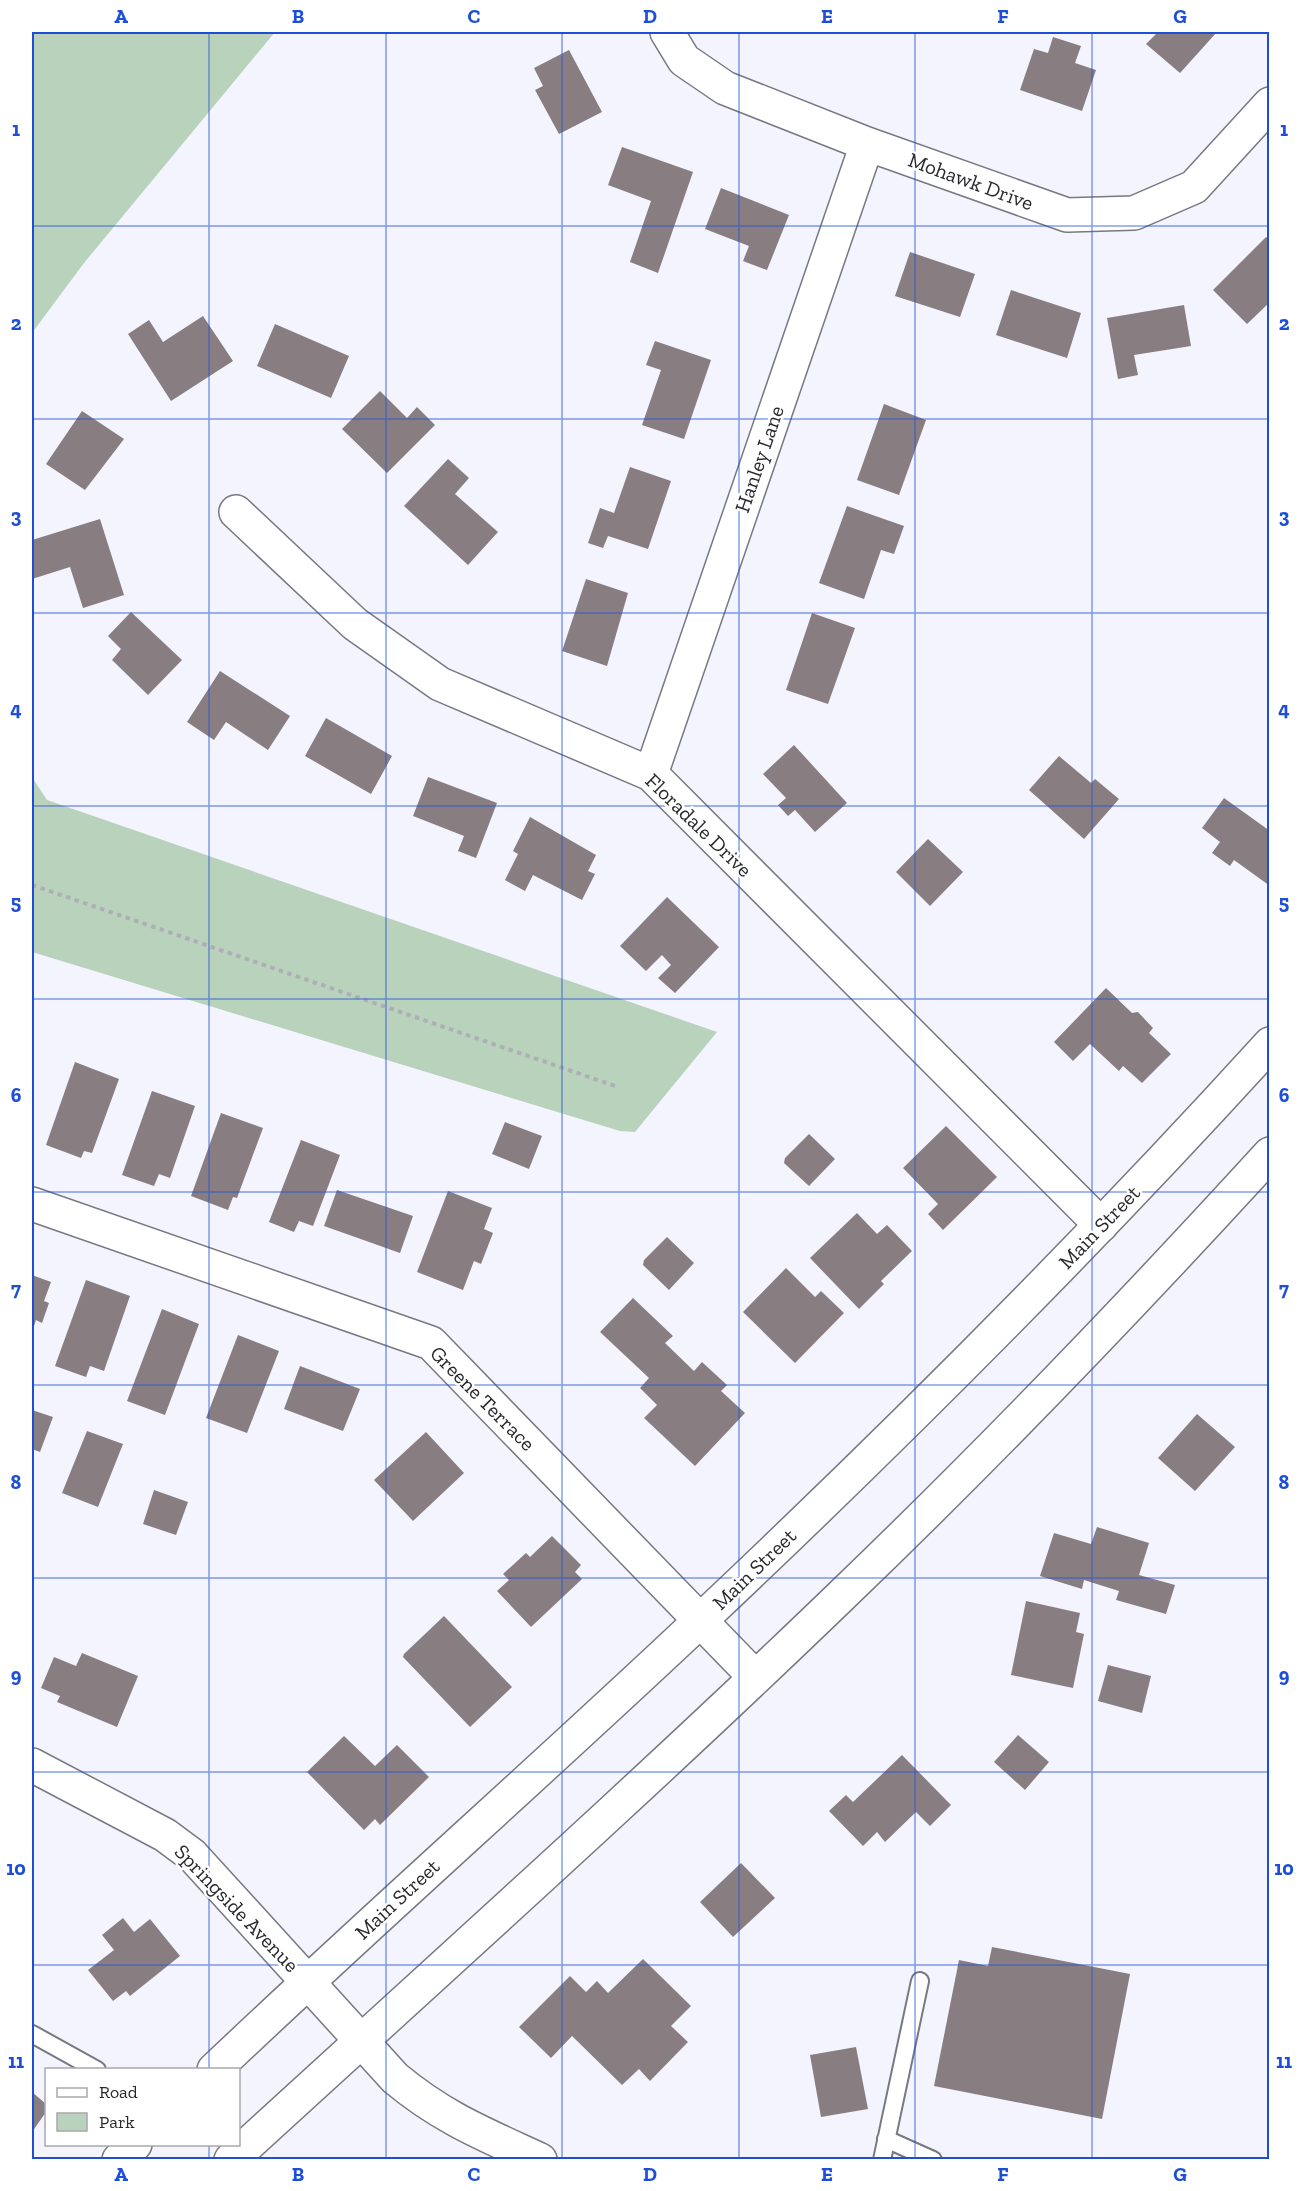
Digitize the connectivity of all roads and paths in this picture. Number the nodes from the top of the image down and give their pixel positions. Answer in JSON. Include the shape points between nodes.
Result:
{"nodes":[{"id":1,"x":667,"y":32,"type":"edge"},
{"id":2,"x":1269,"y":104,"type":"edge"},
{"id":3,"x":867,"y":144,"type":"junction"},
{"id":4,"x":236,"y":512,"type":"dead end"},
{"id":5,"x":651,"y":774,"type":"junction"},
{"id":6,"x":32,"y":885,"type":"edge"},
{"id":7,"x":1269,"y":1044,"type":"edge"},
{"id":8,"x":618,"y":1087,"type":"dead end"},
{"id":9,"x":1269,"y":1154,"type":"edge"},
{"id":10,"x":32,"y":1204,"type":"edge"},
{"id":11,"x":1101,"y":1225,"type":"junction"},
{"id":12,"x":700,"y":1620,"type":"junction"},
{"id":13,"x":755,"y":1677,"type":"junction"},
{"id":14,"x":32,"y":1765,"type":"edge"},
{"id":15,"x":920,"y":1981,"type":"dead end"},
{"id":16,"x":308,"y":1982,"type":"junction"},
{"id":17,"x":32,"y":2034,"type":"edge"},
{"id":18,"x":362,"y":2040,"type":"junction"},
{"id":19,"x":93,"y":2068,"type":"edge"},
{"id":20,"x":216,"y":2068,"type":"edge"},
{"id":21,"x":886,"y":2139,"type":"junction"},
{"id":22,"x":134,"y":2146,"type":"edge"},
{"id":23,"x":119,"y":2160,"type":"edge"},
{"id":24,"x":231,"y":2160,"type":"edge"},
{"id":25,"x":540,"y":2160,"type":"edge"},
{"id":26,"x":882,"y":2160,"type":"edge"},
{"id":27,"x":933,"y":2160,"type":"edge"}],
"edges":[{"from":1,"to":3,"type":"main road","name":"Mohawk Drive","via":[[684,60],[725,88]]},
{"from":2,"to":3,"type":"main road","name":"Mohawk Drive","via":[[1194,187],[1134,213],[1067,215]]},
{"from":3,"to":5,"type":"main road","name":"Hanley Lane"},
{"from":4,"to":5,"type":"main road","name":"Floradale Drive","via":[[355,624],[440,684]]},
{"from":5,"to":11,"type":"main road","name":"Floradale Drive"},
{"from":6,"to":8,"type":"path"},
{"from":7,"to":11,"type":"main road","name":"Main Street"},
{"from":9,"to":13,"type":"main road","via":[[1015,1422]]},
{"from":10,"to":12,"type":"main road","name":"Greene Terrace","via":[[430,1343]]},
{"from":11,"to":12,"type":"main road","name":"Main Street","via":[[902,1426]]},
{"from":12,"to":13,"type":"main road","name":"Greene Terrace"},
{"from":12,"to":16,"type":"main road","name":"Main Street"},
{"from":13,"to":18,"type":"main road"},
{"from":14,"to":16,"type":"main road","name":"Springside Avenue","via":[[165,1835],[192,1855]]},
{"from":15,"to":21,"type":"lane"},
{"from":16,"to":18,"type":"main road","name":"Springside Avenue"},
{"from":16,"to":20,"type":"main road","name":"Main Street"},
{"from":17,"to":19,"type":"lane"},
{"from":18,"to":24,"type":"main road"},
{"from":18,"to":25,"type":"main road","name":"Springside Avenue","via":[[395,2078],[426,2103]]},
{"from":21,"to":26,"type":"lane"},
{"from":21,"to":27,"type":"lane"},
{"from":22,"to":23,"type":"main road"}]}
